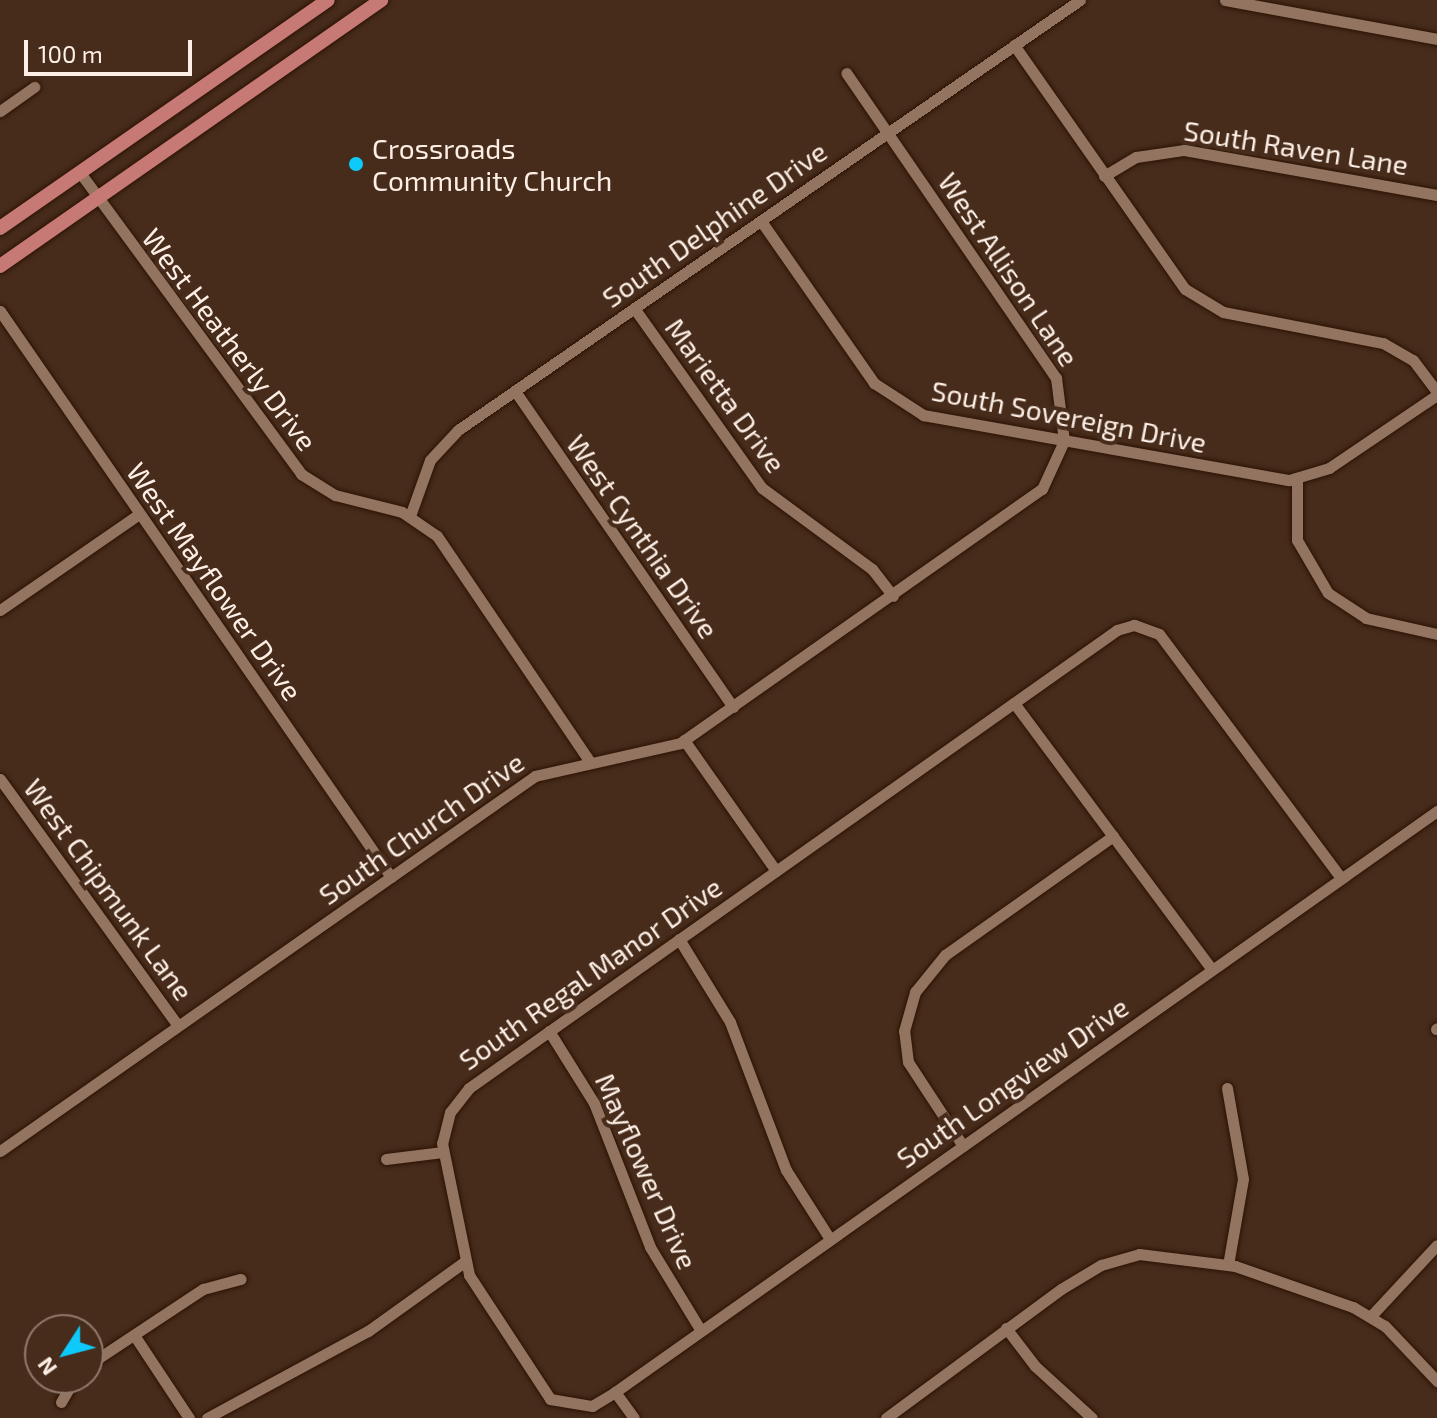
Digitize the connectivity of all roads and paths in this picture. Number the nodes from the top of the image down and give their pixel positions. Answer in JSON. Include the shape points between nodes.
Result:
{"nodes":[{"id":1,"x":328,"y":0,"type":"edge"},
{"id":2,"x":381,"y":0,"type":"edge"},
{"id":3,"x":1080,"y":0,"type":"edge"},
{"id":4,"x":1225,"y":0,"type":"edge"},
{"id":5,"x":1437,"y":39,"type":"edge"},
{"id":6,"x":1014,"y":45,"type":"junction"},
{"id":7,"x":846,"y":73,"type":"dead end"},
{"id":8,"x":34,"y":87,"type":"dead end"},
{"id":9,"x":0,"y":111,"type":"edge"},
{"id":10,"x":887,"y":133,"type":"junction"},
{"id":11,"x":81,"y":174,"type":"junction"},
{"id":12,"x":1104,"y":176,"type":"junction"},
{"id":13,"x":1437,"y":195,"type":"edge"},
{"id":14,"x":98,"y":199,"type":"junction"},
{"id":15,"x":761,"y":221,"type":"junction"},
{"id":16,"x":0,"y":228,"type":"edge"},
{"id":17,"x":0,"y":266,"type":"edge"},
{"id":18,"x":634,"y":308,"type":"junction"},
{"id":19,"x":0,"y":311,"type":"edge"},
{"id":20,"x":515,"y":391,"type":"junction"},
{"id":21,"x":1437,"y":394,"type":"edge"},
{"id":22,"x":1064,"y":441,"type":"junction"},
{"id":23,"x":1297,"y":478,"type":"junction"},
{"id":24,"x":139,"y":514,"type":"junction"},
{"id":25,"x":410,"y":516,"type":"junction"},
{"id":26,"x":893,"y":596,"type":"junction"},
{"id":27,"x":0,"y":610,"type":"edge"},
{"id":28,"x":1437,"y":634,"type":"edge"},
{"id":29,"x":1014,"y":703,"type":"junction"},
{"id":30,"x":733,"y":707,"type":"junction"},
{"id":31,"x":684,"y":740,"type":"junction"},
{"id":32,"x":590,"y":762,"type":"junction"},
{"id":33,"x":0,"y":779,"type":"edge"},
{"id":34,"x":1437,"y":811,"type":"edge"},
{"id":35,"x":1113,"y":836,"type":"junction"},
{"id":36,"x":776,"y":871,"type":"junction"},
{"id":37,"x":391,"y":877,"type":"junction"},
{"id":38,"x":1341,"y":878,"type":"junction"},
{"id":39,"x":679,"y":939,"type":"junction"},
{"id":40,"x":1212,"y":970,"type":"junction"},
{"id":41,"x":178,"y":1026,"type":"junction"},
{"id":42,"x":549,"y":1031,"type":"junction"},
{"id":43,"x":1227,"y":1088,"type":"dead end"},
{"id":44,"x":963,"y":1146,"type":"junction"},
{"id":45,"x":0,"y":1151,"type":"edge"},
{"id":46,"x":443,"y":1152,"type":"junction"},
{"id":47,"x":386,"y":1159,"type":"dead end"},
{"id":48,"x":830,"y":1239,"type":"junction"},
{"id":49,"x":1437,"y":1245,"type":"edge"},
{"id":50,"x":464,"y":1262,"type":"junction"},
{"id":51,"x":1228,"y":1265,"type":"junction"},
{"id":52,"x":241,"y":1279,"type":"dead end"},
{"id":53,"x":1370,"y":1317,"type":"junction"},
{"id":54,"x":1006,"y":1328,"type":"junction"},
{"id":55,"x":701,"y":1331,"type":"junction"},
{"id":56,"x":134,"y":1335,"type":"junction"},
{"id":57,"x":104,"y":1355,"type":"edge"},
{"id":58,"x":1437,"y":1381,"type":"edge"},
{"id":59,"x":615,"y":1392,"type":"junction"},
{"id":60,"x":66,"y":1394,"type":"edge"},
{"id":61,"x":61,"y":1402,"type":"dead end"},
{"id":62,"x":189,"y":1418,"type":"edge"},
{"id":63,"x":207,"y":1418,"type":"edge"},
{"id":64,"x":634,"y":1418,"type":"edge"},
{"id":65,"x":886,"y":1418,"type":"edge"},
{"id":66,"x":1092,"y":1418,"type":"edge"}],
"edges":[{"from":1,"to":11,"type":"main road"},
{"from":2,"to":14,"type":"main road"},
{"from":3,"to":6,"type":"street","name":"South Delphine Drive"},
{"from":4,"to":5,"type":"street"},
{"from":6,"to":10,"type":"street","name":"South Delphine Drive"},
{"from":6,"to":12,"type":"street"},
{"from":7,"to":10,"type":"street","name":"West Allison Lane"},
{"from":8,"to":9,"type":"street"},
{"from":10,"to":15,"type":"street","name":"South Delphine Drive"},
{"from":10,"to":22,"type":"street","name":"West Allison Lane","via":[[1056,378]]},
{"from":11,"to":14,"type":"street","name":"West Heatherly Drive"},
{"from":11,"to":16,"type":"main road"},
{"from":12,"to":13,"type":"street","name":"South Raven Lane","via":[[1150,152],[1184,150]]},
{"from":12,"to":21,"type":"street","via":[[1174,276],[1201,301],[1383,343],[1413,360]]},
{"from":14,"to":17,"type":"main road"},
{"from":14,"to":25,"type":"street","name":"West Heatherly Drive","via":[[301,474],[335,495]]},
{"from":15,"to":18,"type":"street","name":"South Delphine Drive"},
{"from":15,"to":22,"type":"street","name":"South Sovereign Drive","via":[[874,383],[900,405]]},
{"from":18,"to":20,"type":"street","name":"South Delphine Drive"},
{"from":18,"to":26,"type":"street","name":"Marietta Drive","via":[[762,488],[872,569]]},
{"from":19,"to":24,"type":"street","name":"West Mayflower Drive"},
{"from":20,"to":25,"type":"street","name":"South Delphine Drive","via":[[443,444]]},
{"from":20,"to":30,"type":"street","name":"West Cynthia Drive"},
{"from":21,"to":23,"type":"street","name":"South Sovereign Drive","via":[[1337,463]]},
{"from":22,"to":23,"type":"street","name":"South Sovereign Drive"},
{"from":22,"to":26,"type":"street","name":"South Church Drive","via":[[1052,475],[1030,501]]},
{"from":23,"to":28,"type":"street","via":[[1297,540],[1328,593],[1366,618]]},
{"from":24,"to":27,"type":"street"},
{"from":24,"to":37,"type":"street","name":"West Mayflower Drive"},
{"from":25,"to":32,"type":"street","name":"West Heatherly Drive","via":[[447,547]]},
{"from":26,"to":30,"type":"street","name":"South Church Drive"},
{"from":29,"to":35,"type":"street"},
{"from":29,"to":36,"type":"street","name":"South Regal Manor Drive"},
{"from":29,"to":38,"type":"street","name":"South Regal Manor Drive","via":[[1117,630],[1140,626],[1167,643]]},
{"from":30,"to":31,"type":"street","name":"South Church Drive"},
{"from":31,"to":32,"type":"street","name":"South Church Drive","via":[[635,758]]},
{"from":31,"to":36,"type":"street"},
{"from":32,"to":37,"type":"street","name":"South Church Drive","via":[[535,776]]},
{"from":33,"to":41,"type":"street","name":"West Chipmunk Lane"},
{"from":34,"to":38,"type":"street","name":"South Longview Drive"},
{"from":35,"to":40,"type":"street"},
{"from":35,"to":44,"type":"street","via":[[945,955],[915,992],[904,1031],[908,1062]]},
{"from":36,"to":39,"type":"street","name":"South Regal Manor Drive"},
{"from":37,"to":41,"type":"street","name":"South Church Drive"},
{"from":38,"to":40,"type":"street","name":"South Longview Drive"},
{"from":39,"to":42,"type":"street","name":"South Regal Manor Drive"},
{"from":39,"to":48,"type":"street","via":[[730,1022],[786,1170]]},
{"from":40,"to":44,"type":"street","name":"South Longview Drive"},
{"from":41,"to":45,"type":"street","name":"South Church Drive"},
{"from":42,"to":46,"type":"street","name":"South Regal Manor Drive","via":[[457,1100]]},
{"from":42,"to":55,"type":"street","name":"Mayflower Drive","via":[[594,1103],[650,1247]]},
{"from":43,"to":51,"type":"street","via":[[1243,1179]]},
{"from":44,"to":48,"type":"street","name":"South Longview Drive"},
{"from":46,"to":47,"type":"street"},
{"from":46,"to":50,"type":"street","name":"South Regal Manor Drive"},
{"from":48,"to":55,"type":"street","name":"South Longview Drive"},
{"from":49,"to":53,"type":"street"},
{"from":50,"to":59,"type":"street","name":"South Regal Manor Drive","via":[[498,1328],[550,1399],[579,1408]]},
{"from":50,"to":63,"type":"street","via":[[368,1331]]},
{"from":51,"to":53,"type":"street"},
{"from":51,"to":54,"type":"street","via":[[1182,1254],[1114,1261]]},
{"from":52,"to":56,"type":"street","via":[[203,1289]]},
{"from":53,"to":58,"type":"street"},
{"from":54,"to":65,"type":"street"},
{"from":54,"to":66,"type":"street"},
{"from":55,"to":59,"type":"street","name":"South Longview Drive"},
{"from":56,"to":57,"type":"street"},
{"from":56,"to":62,"type":"street"},
{"from":59,"to":64,"type":"street"},
{"from":60,"to":61,"type":"street"}]}
